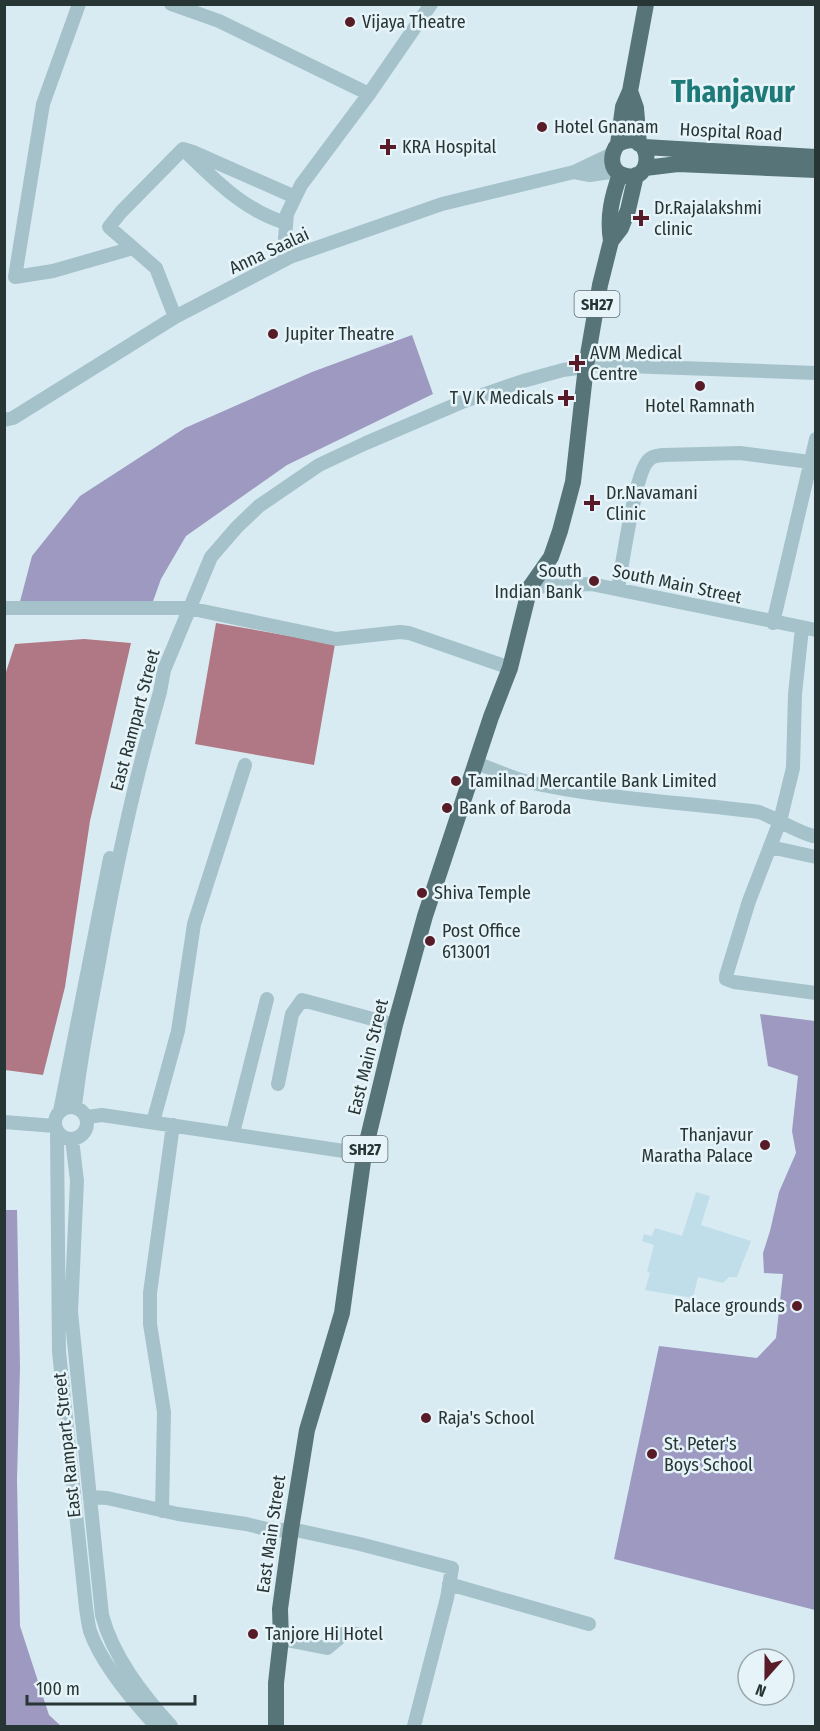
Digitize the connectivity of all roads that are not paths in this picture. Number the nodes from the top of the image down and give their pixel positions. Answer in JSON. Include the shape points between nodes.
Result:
{"nodes":[{"id":1,"x":79,"y":4,"type":"edge"},
{"id":2,"x":171,"y":4,"type":"edge"},
{"id":3,"x":431,"y":4,"type":"edge"},
{"id":4,"x":646,"y":4,"type":"edge"},
{"id":5,"x":630,"y":91,"type":"junction"},
{"id":6,"x":369,"y":94,"type":"junction"},
{"id":7,"x":641,"y":146,"type":"junction"},
{"id":8,"x":183,"y":149,"type":"junction"},
{"id":9,"x":615,"y":149,"type":"junction"},
{"id":10,"x":816,"y":157,"type":"edge"},
{"id":11,"x":816,"y":170,"type":"edge"},
{"id":12,"x":574,"y":172,"type":"junction"},
{"id":13,"x":629,"y":172,"type":"junction"},
{"id":14,"x":295,"y":197,"type":"junction"},
{"id":15,"x":286,"y":222,"type":"junction"},
{"id":16,"x":133,"y":248,"type":"junction"},
{"id":17,"x":290,"y":257,"type":"junction"},
{"id":18,"x":175,"y":316,"type":"junction"},
{"id":19,"x":586,"y":366,"type":"junction"},
{"id":20,"x":816,"y":373,"type":"edge"},
{"id":21,"x":4,"y":420,"type":"edge"},
{"id":22,"x":816,"y":439,"type":"edge"},
{"id":23,"x":810,"y":462,"type":"junction"},
{"id":24,"x":530,"y":587,"type":"junction"},
{"id":25,"x":618,"y":589,"type":"junction"},
{"id":26,"x":4,"y":608,"type":"edge"},
{"id":27,"x":188,"y":608,"type":"junction"},
{"id":28,"x":773,"y":623,"type":"junction"},
{"id":29,"x":809,"y":629,"type":"edge"},
{"id":30,"x":510,"y":668,"type":"junction"},
{"id":31,"x":164,"y":669,"type":"junction"},
{"id":32,"x":476,"y":763,"type":"junction"},
{"id":33,"x":245,"y":765,"type":"dead end"},
{"id":34,"x":780,"y":821,"type":"junction"},
{"id":35,"x":813,"y":836,"type":"dead end"},
{"id":36,"x":770,"y":847,"type":"junction"},
{"id":37,"x":816,"y":856,"type":"edge"},
{"id":38,"x":816,"y":993,"type":"edge"},
{"id":39,"x":267,"y":999,"type":"dead end"},
{"id":40,"x":395,"y":1025,"type":"junction"},
{"id":41,"x":278,"y":1084,"type":"dead end"},
{"id":42,"x":75,"y":1107,"type":"junction"},
{"id":43,"x":60,"y":1111,"type":"junction"},
{"id":44,"x":87,"y":1117,"type":"junction"},
{"id":45,"x":4,"y":1122,"type":"edge"},
{"id":46,"x":153,"y":1122,"type":"junction"},
{"id":47,"x":173,"y":1125,"type":"junction"},
{"id":48,"x":56,"y":1129,"type":"junction"},
{"id":49,"x":233,"y":1133,"type":"junction"},
{"id":50,"x":72,"y":1139,"type":"junction"},
{"id":51,"x":364,"y":1154,"type":"junction"},
{"id":52,"x":91,"y":1497,"type":"junction"},
{"id":53,"x":162,"y":1511,"type":"junction"},
{"id":54,"x":291,"y":1529,"type":"junction"},
{"id":55,"x":449,"y":1584,"type":"junction"},
{"id":56,"x":589,"y":1624,"type":"dead end"},
{"id":57,"x":358,"y":1634,"type":"dead end"},
{"id":58,"x":281,"y":1639,"type":"junction"},
{"id":59,"x":156,"y":1726,"type":"edge"},
{"id":60,"x":171,"y":1726,"type":"edge"},
{"id":61,"x":276,"y":1726,"type":"edge"},
{"id":62,"x":414,"y":1726,"type":"edge"}],
"edges":[{"from":1,"to":16,"type":"street","via":[[43,104],[15,276],[53,271]]},
{"from":2,"to":6,"type":"street","via":[[219,21]]},
{"from":3,"to":6,"type":"street"},
{"from":4,"to":5,"type":"main road"},
{"from":5,"to":7,"type":"main road"},
{"from":5,"to":9,"type":"main road"},
{"from":6,"to":14,"type":"street"},
{"from":7,"to":9,"type":"main road","via":[[629,141]]},
{"from":7,"to":10,"type":"main road","name":"Hospital Road"},
{"from":7,"to":13,"type":"main road","via":[[648,158]]},
{"from":8,"to":14,"type":"street"},
{"from":8,"to":15,"type":"street","via":[[226,191],[268,217]]},
{"from":8,"to":16,"type":"street","via":[[109,227]]},
{"from":9,"to":12,"type":"street","name":"Anna Saalai"},
{"from":9,"to":13,"type":"main road","via":[[612,163]]},
{"from":11,"to":13,"type":"main road","name":"Hospital Road","via":[[678,164]]},
{"from":12,"to":13,"type":"street","name":"Anna Saalai"},
{"from":12,"to":17,"type":"street","name":"Anna Saalai","via":[[442,204]]},
{"from":13,"to":19,"type":"main road","number":"SH27","via":[[628,210],[611,241]]},
{"from":14,"to":15,"type":"street"},
{"from":15,"to":17,"type":"street"},
{"from":16,"to":18,"type":"street","via":[[156,268]]},
{"from":17,"to":18,"type":"street","name":"Anna Saalai"},
{"from":18,"to":21,"type":"street","name":"Anna Saalai"},
{"from":19,"to":20,"type":"street","name":"East Rampart Street"},
{"from":19,"to":24,"type":"main road","number":"SH27","via":[[573,482],[551,557]]},
{"from":19,"to":27,"type":"street","name":"East Rampart Street","via":[[462,402],[319,465],[259,506],[237,527],[211,557]]},
{"from":22,"to":23,"type":"street"},
{"from":23,"to":25,"type":"street","via":[[757,454],[654,456],[639,478]]},
{"from":23,"to":28,"type":"street"},
{"from":24,"to":25,"type":"street","name":"South Main Street","via":[[591,584]]},
{"from":24,"to":30,"type":"main road","name":"East Main Street","number":"SH27"},
{"from":25,"to":28,"type":"street","name":"South Main Street"},
{"from":26,"to":27,"type":"street"},
{"from":27,"to":30,"type":"street","via":[[336,639],[409,633]]},
{"from":27,"to":31,"type":"street","name":"East Rampart Street"},
{"from":28,"to":29,"type":"street","name":"South Main Street"},
{"from":29,"to":34,"type":"street","via":[[795,694],[793,768]]},
{"from":30,"to":32,"type":"main road","name":"East Main Street","number":"SH27"},
{"from":31,"to":42,"type":"street","name":"East Rampart Street","via":[[123,838]]},
{"from":31,"to":43,"type":"street","via":[[137,742],[103,886]]},
{"from":32,"to":34,"type":"street","via":[[560,788],[759,812]]},
{"from":32,"to":40,"type":"main road","name":"East Main Street","number":"SH27","via":[[425,916]]},
{"from":33,"to":46,"type":"street","via":[[194,924],[178,1031]]},
{"from":34,"to":35,"type":"street"},
{"from":34,"to":36,"type":"street"},
{"from":36,"to":37,"type":"street"},
{"from":36,"to":38,"type":"street","via":[[726,979]]},
{"from":39,"to":49,"type":"street"},
{"from":40,"to":41,"type":"street","via":[[302,1000],[292,1014]]},
{"from":40,"to":51,"type":"main road","name":"East Main Street","number":"SH27"},
{"from":42,"to":43,"type":"street"},
{"from":42,"to":44,"type":"street"},
{"from":43,"to":48,"type":"street"},
{"from":44,"to":46,"type":"street","via":[[102,1115]]},
{"from":44,"to":50,"type":"street","via":[[85,1132]]},
{"from":45,"to":48,"type":"street"},
{"from":46,"to":47,"type":"street"},
{"from":47,"to":49,"type":"street"},
{"from":47,"to":53,"type":"street","via":[[149,1312],[164,1412]]},
{"from":48,"to":50,"type":"street"},
{"from":48,"to":59,"type":"street","via":[[58,1352],[86,1608],[90,1631],[101,1653],[133,1702]]},
{"from":49,"to":51,"type":"street"},
{"from":50,"to":52,"type":"street","name":"East Rampart Street","via":[[77,1181],[71,1312]]},
{"from":51,"to":54,"type":"main road","name":"East Main Street","number":"SH27","via":[[342,1313],[307,1430]]},
{"from":52,"to":53,"type":"street"},
{"from":52,"to":60,"type":"street","name":"East Rampart Street","via":[[106,1632]]},
{"from":53,"to":54,"type":"street","via":[[275,1531]]},
{"from":54,"to":55,"type":"street","via":[[452,1568]]},
{"from":54,"to":58,"type":"main road","name":"East Main Street","number":"SH27","via":[[280,1609]]},
{"from":55,"to":56,"type":"street"},
{"from":55,"to":62,"type":"street"},
{"from":57,"to":58,"type":"street","via":[[345,1633],[327,1648]]},
{"from":58,"to":61,"type":"main road","name":"East Main Street","number":"SH27"}]}
